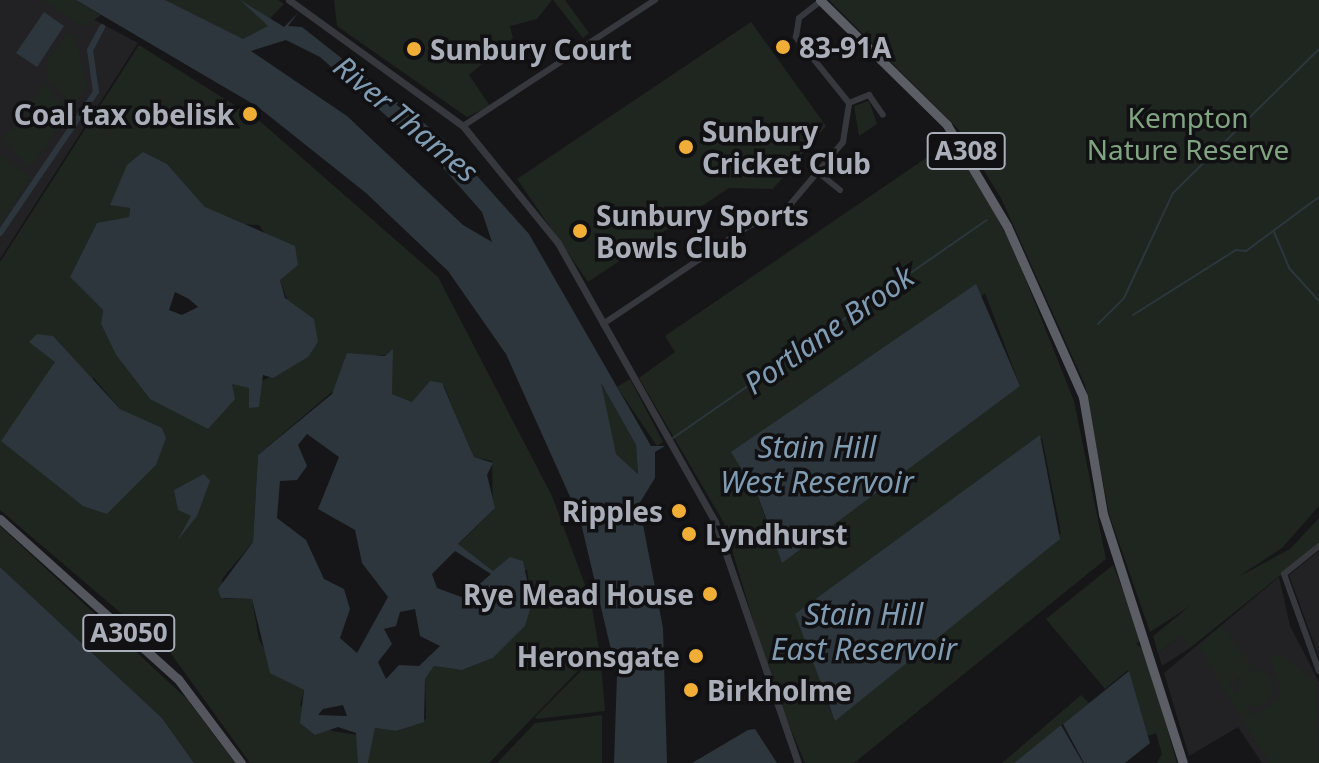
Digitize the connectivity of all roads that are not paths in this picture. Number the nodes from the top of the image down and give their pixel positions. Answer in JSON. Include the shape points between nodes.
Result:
{"nodes":[{"id":1,"x":289,"y":0,"type":"edge"},
{"id":2,"x":655,"y":0,"type":"edge"},
{"id":3,"x":821,"y":0,"type":"edge"},
{"id":4,"x":849,"y":103,"type":"junction"},
{"id":5,"x":883,"y":115,"type":"dead end"},
{"id":6,"x":463,"y":126,"type":"junction"},
{"id":7,"x":819,"y":173,"type":"junction"},
{"id":8,"x":840,"y":190,"type":"dead end"},
{"id":9,"x":603,"y":324,"type":"junction"},
{"id":10,"x":0,"y":519,"type":"edge"},
{"id":11,"x":1319,"y":546,"type":"edge"},
{"id":12,"x":1319,"y":671,"type":"edge"},
{"id":13,"x":241,"y":763,"type":"edge"},
{"id":14,"x":798,"y":763,"type":"edge"},
{"id":15,"x":1183,"y":763,"type":"edge"}],
"edges":[{"from":1,"to":6,"type":"street"},
{"from":2,"to":6,"type":"street"},
{"from":3,"to":4,"type":"street","via":[[799,18],[796,37]]},
{"from":3,"to":15,"type":"highway","number":"A308","via":[[957,137],[1007,226],[1083,397],[1103,514]]},
{"from":4,"to":5,"type":"street","via":[[869,95]]},
{"from":4,"to":7,"type":"street","via":[[848,134]]},
{"from":6,"to":9,"type":"street","via":[[539,215]]},
{"from":7,"to":8,"type":"street"},
{"from":7,"to":9,"type":"street","via":[[783,213],[749,226]]},
{"from":9,"to":14,"type":"street","via":[[715,522]]},
{"from":10,"to":13,"type":"main road","number":"A3050","via":[[178,679]]},
{"from":11,"to":12,"type":"street","via":[[1284,574]]}]}
